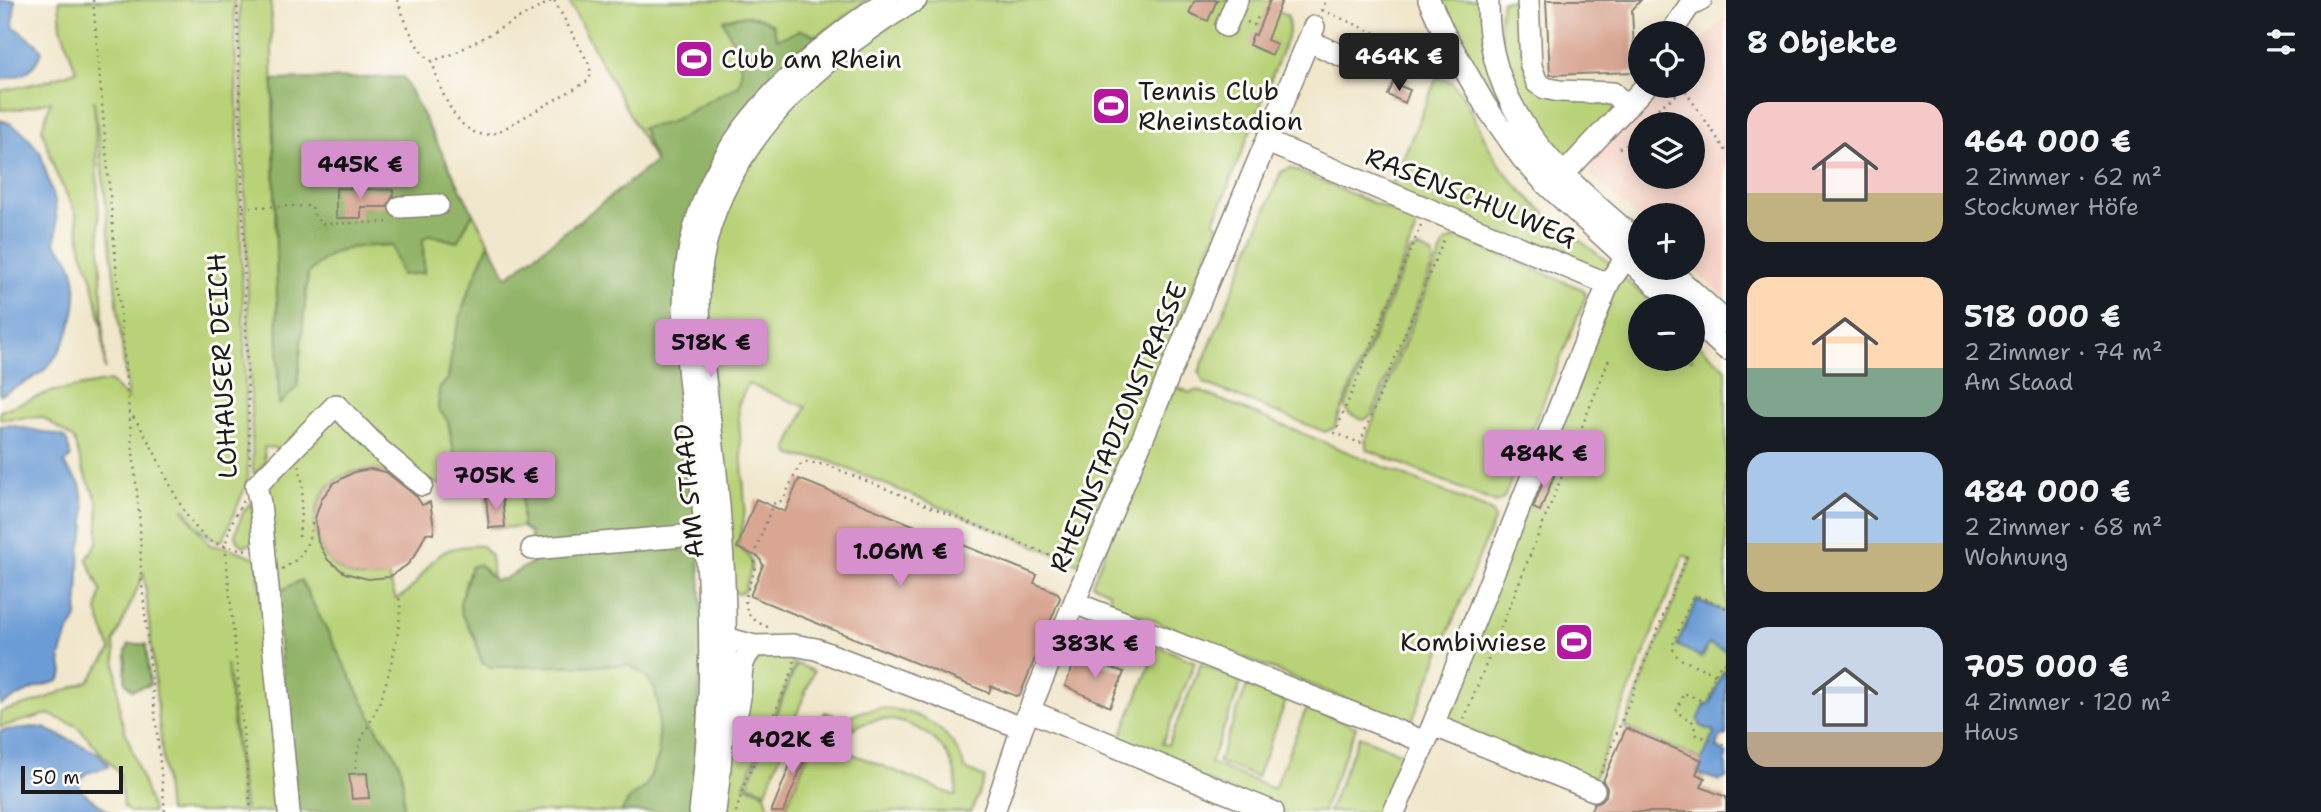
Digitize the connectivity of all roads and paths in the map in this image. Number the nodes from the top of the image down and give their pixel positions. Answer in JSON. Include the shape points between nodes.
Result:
{"nodes":[{"id":1,"x":93,"y":0,"type":"edge"},
{"id":2,"x":237,"y":0,"type":"edge"},
{"id":3,"x":397,"y":0,"type":"edge"},
{"id":4,"x":553,"y":0,"type":"edge"},
{"id":5,"x":887,"y":0,"type":"edge"},
{"id":6,"x":916,"y":0,"type":"edge"},
{"id":7,"x":1237,"y":0,"type":"edge"},
{"id":8,"x":1429,"y":0,"type":"edge"},
{"id":9,"x":1488,"y":0,"type":"edge"},
{"id":10,"x":1528,"y":0,"type":"edge"},
{"id":11,"x":1701,"y":0,"type":"edge"},
{"id":12,"x":1679,"y":21,"type":"edge"},
{"id":13,"x":1226,"y":26,"type":"dead end"},
{"id":14,"x":1315,"y":26,"type":"junction"},
{"id":15,"x":1342,"y":56,"type":"dead end"},
{"id":16,"x":432,"y":61,"type":"junction"},
{"id":17,"x":1460,"y":61,"type":"junction"},
{"id":18,"x":1635,"y":98,"type":"edge"},
{"id":19,"x":1627,"y":107,"type":"junction"},
{"id":20,"x":1653,"y":112,"type":"edge"},
{"id":21,"x":1700,"y":112,"type":"edge"},
{"id":22,"x":1705,"y":120,"type":"edge"},
{"id":23,"x":1266,"y":142,"type":"junction"},
{"id":24,"x":1628,"y":143,"type":"edge"},
{"id":25,"x":1619,"y":148,"type":"dead end"},
{"id":26,"x":1726,"y":150,"type":"edge"},
{"id":27,"x":1563,"y":175,"type":"junction"},
{"id":28,"x":438,"y":205,"type":"dead end"},
{"id":29,"x":243,"y":207,"type":"junction"},
{"id":30,"x":1427,"y":210,"type":"junction"},
{"id":31,"x":401,"y":215,"type":"joint"},
{"id":32,"x":1451,"y":220,"type":"junction"},
{"id":33,"x":1628,"y":241,"type":"edge"},
{"id":34,"x":1628,"y":243,"type":"edge"},
{"id":35,"x":1628,"y":257,"type":"edge"},
{"id":36,"x":1659,"y":280,"type":"edge"},
{"id":37,"x":1680,"y":280,"type":"edge"},
{"id":38,"x":1609,"y":282,"type":"junction"},
{"id":39,"x":1670,"y":294,"type":"edge"},
{"id":40,"x":1726,"y":322,"type":"edge"},
{"id":41,"x":1705,"y":330,"type":"edge"},
{"id":42,"x":1726,"y":349,"type":"edge"},
{"id":43,"x":1610,"y":357,"type":"dead end"},
{"id":44,"x":129,"y":411,"type":"junction"},
{"id":45,"x":291,"y":450,"type":"junction"},
{"id":46,"x":422,"y":485,"type":"dead end"},
{"id":47,"x":256,"y":486,"type":"junction"},
{"id":48,"x":312,"y":523,"type":"dead end"},
{"id":49,"x":706,"y":534,"type":"junction"},
{"id":50,"x":299,"y":537,"type":"dead end"},
{"id":51,"x":225,"y":545,"type":"junction"},
{"id":52,"x":532,"y":549,"type":"dead end"},
{"id":53,"x":263,"y":550,"type":"junction"},
{"id":54,"x":1687,"y":556,"type":"dead end"},
{"id":55,"x":1088,"y":571,"type":"junction"},
{"id":56,"x":266,"y":575,"type":"junction"},
{"id":57,"x":400,"y":598,"type":"dead end"},
{"id":58,"x":1075,"y":603,"type":"junction"},
{"id":59,"x":1726,"y":608,"type":"edge"},
{"id":60,"x":726,"y":638,"type":"junction"},
{"id":61,"x":793,"y":645,"type":"junction"},
{"id":62,"x":755,"y":646,"type":"junction"},
{"id":63,"x":1726,"y":662,"type":"edge"},
{"id":64,"x":1715,"y":674,"type":"junction"},
{"id":65,"x":1026,"y":719,"type":"junction"},
{"id":66,"x":1429,"y":734,"type":"junction"},
{"id":67,"x":1458,"y":735,"type":"junction"},
{"id":68,"x":723,"y":736,"type":"junction"},
{"id":69,"x":1726,"y":746,"type":"edge"},
{"id":70,"x":356,"y":768,"type":"dead end"},
{"id":71,"x":1594,"y":790,"type":"joint"},
{"id":72,"x":1401,"y":810,"type":"edge"},
{"id":73,"x":165,"y":812,"type":"edge"},
{"id":74,"x":251,"y":812,"type":"edge"},
{"id":75,"x":289,"y":812,"type":"edge"},
{"id":76,"x":699,"y":812,"type":"edge"},
{"id":77,"x":715,"y":812,"type":"edge"},
{"id":78,"x":736,"y":812,"type":"edge"},
{"id":79,"x":994,"y":812,"type":"edge"},
{"id":80,"x":1273,"y":812,"type":"edge"}],
"edges":[{"from":1,"to":44,"type":"path"},
{"from":2,"to":29,"type":"path","name":"LOHAUSER DEICH"},
{"from":3,"to":16,"type":"path","via":[[419,50]]},
{"from":4,"to":16,"type":"path"},
{"from":4,"to":16,"type":"path","via":[[591,75],[588,81],[498,132],[487,136],[475,132],[456,118],[440,90]]},
{"from":5,"to":49,"type":"street","name":"AM STAAD","via":[[829,42],[771,93],[734,140],[700,212],[689,256],[684,310]]},
{"from":6,"to":60,"type":"street","name":"AM STAAD","via":[[849,45],[767,121],[742,157],[714,219],[699,304],[720,508]]},
{"from":7,"to":13,"type":"street"},
{"from":8,"to":17,"type":"street"},
{"from":9,"to":27,"type":"street","via":[[1491,38],[1510,102],[1536,144]]},
{"from":10,"to":19,"type":"street","via":[[1531,66],[1537,83],[1559,91],[1612,93]]},
{"from":11,"to":12,"type":"street","via":[[1689,6]]},
{"from":14,"to":15,"type":"street"},
{"from":14,"to":17,"type":"path","via":[[1448,64]]},
{"from":14,"to":23,"type":"street","name":"RHEINSTADIONSTRASSE"},
{"from":17,"to":34,"type":"street","via":[[1522,158],[1547,185]]},
{"from":18,"to":19,"type":"street"},
{"from":19,"to":27,"type":"street"},
{"from":20,"to":21,"type":"path","via":[[1684,89]]},
{"from":22,"to":26,"type":"path"},
{"from":23,"to":30,"type":"street","name":"RASENSCHULWEG"},
{"from":23,"to":55,"type":"street","name":"RHEINSTADIONSTRASSE"},
{"from":24,"to":25,"type":"path"},
{"from":27,"to":33,"type":"street"},
{"from":28,"to":31,"type":"street"},
{"from":29,"to":31,"type":"path","via":[[312,206],[321,224]]},
{"from":29,"to":47,"type":"path","name":"LOHAUSER DEICH","via":[[250,471]]},
{"from":30,"to":32,"type":"street","name":"RASENSCHULWEG"},
{"from":30,"to":32,"type":"path","via":[[1335,433],[1360,443]]},
{"from":32,"to":38,"type":"street","name":"RASENSCHULWEG"},
{"from":35,"to":38,"type":"street"},
{"from":36,"to":39,"type":"street"},
{"from":37,"to":40,"type":"street"},
{"from":38,"to":66,"type":"street"},
{"from":41,"to":42,"type":"street"},
{"from":43,"to":67,"type":"path"},
{"from":44,"to":51,"type":"path","via":[[151,442],[184,509],[205,536]]},
{"from":44,"to":73,"type":"path"},
{"from":45,"to":46,"type":"street","via":[[337,405]]},
{"from":45,"to":47,"type":"street"},
{"from":45,"to":50,"type":"path","via":[[302,477]]},
{"from":47,"to":51,"type":"path","via":[[241,504]]},
{"from":47,"to":53,"type":"street","name":"LOHAUSER DEICH"},
{"from":48,"to":56,"type":"path","via":[[304,552],[293,563]]},
{"from":49,"to":52,"type":"street"},
{"from":49,"to":76,"type":"street","name":"AM STAAD","via":[[710,673]]},
{"from":51,"to":53,"type":"path"},
{"from":51,"to":74,"type":"path"},
{"from":53,"to":56,"type":"street","name":"LOHAUSER DEICH"},
{"from":54,"to":71,"type":"path"},
{"from":55,"to":58,"type":"street","name":"RHEINSTADIONSTRASSE"},
{"from":55,"to":61,"type":"path","via":[[827,465],[805,462],[783,500],[773,504],[753,557],[756,567],[745,601],[749,615],[788,634]]},
{"from":56,"to":75,"type":"street","name":"LOHAUSER DEICH"},
{"from":57,"to":70,"type":"path","via":[[401,612],[381,698],[356,753]]},
{"from":58,"to":65,"type":"street","name":"RHEINSTADIONSTRASSE"},
{"from":58,"to":66,"type":"street"},
{"from":59,"to":64,"type":"path","via":[[1692,598],[1672,647],[1678,658]]},
{"from":60,"to":62,"type":"street"},
{"from":60,"to":68,"type":"street","name":"AM STAAD"},
{"from":61,"to":62,"type":"street"},
{"from":61,"to":65,"type":"street","via":[[840,656]]},
{"from":61,"to":78,"type":"path","via":[[795,665]]},
{"from":62,"to":68,"type":"street","via":[[742,664],[737,712]]},
{"from":63,"to":64,"type":"path"},
{"from":64,"to":69,"type":"path","via":[[1706,698],[1700,701],[1684,693],[1676,712],[1692,721],[1696,735]]},
{"from":65,"to":79,"type":"street","name":"RHEINSTADIONSTRASSE"},
{"from":65,"to":80,"type":"street"},
{"from":66,"to":67,"type":"street"},
{"from":66,"to":72,"type":"street"},
{"from":67,"to":71,"type":"street"},
{"from":68,"to":77,"type":"street","name":"AM STAAD"}]}
